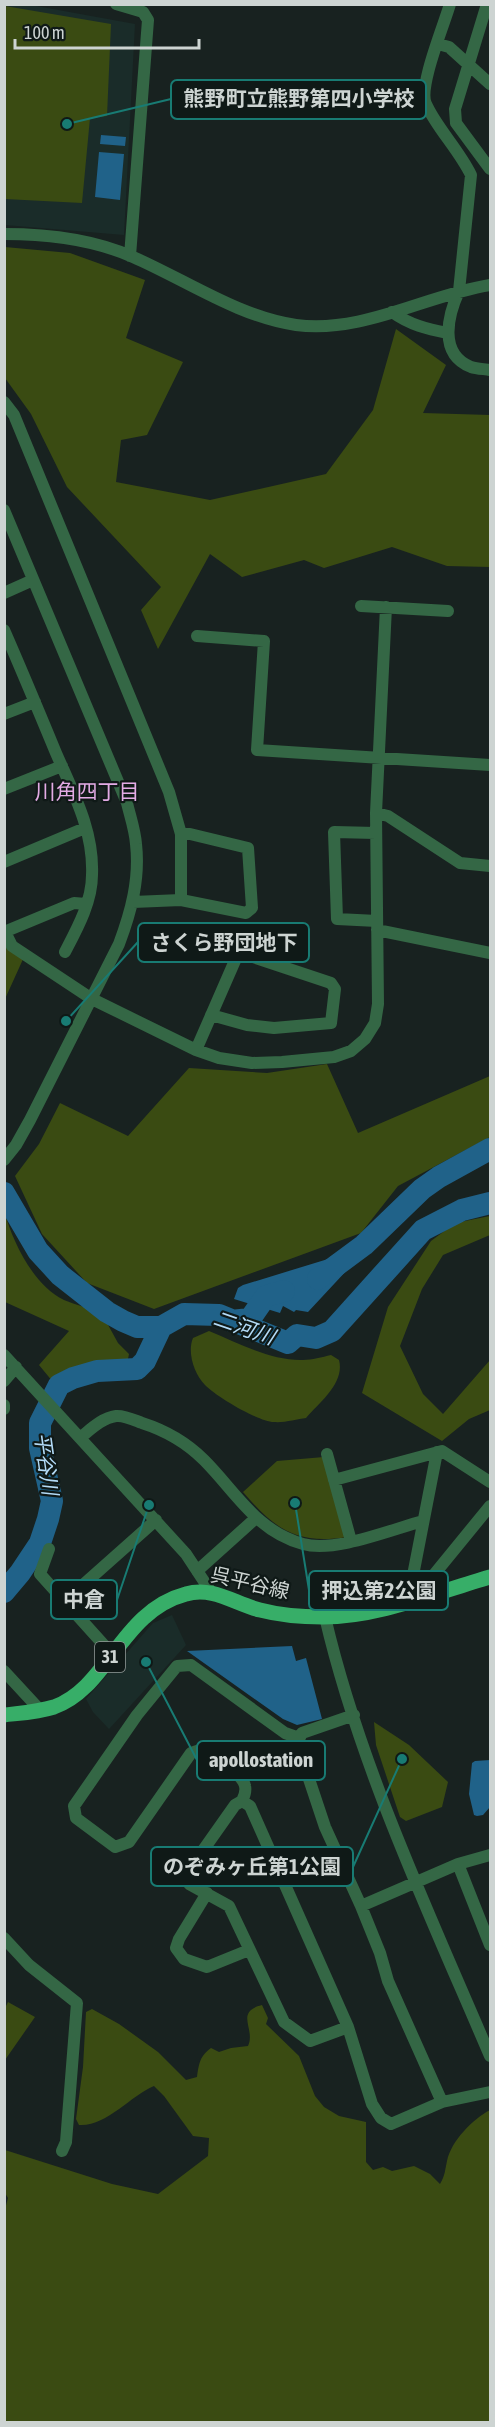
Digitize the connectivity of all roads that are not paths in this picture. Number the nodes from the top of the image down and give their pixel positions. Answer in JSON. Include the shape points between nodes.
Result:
{"nodes":[{"id":1,"x":116,"y":4,"type":"edge"},
{"id":2,"x":450,"y":4,"type":"edge"},
{"id":3,"x":488,"y":4,"type":"edge"},
{"id":4,"x":438,"y":44,"type":"junction"},
{"id":5,"x":469,"y":64,"type":"junction"},
{"id":6,"x":490,"y":84,"type":"edge"},
{"id":7,"x":490,"y":169,"type":"edge"},
{"id":8,"x":4,"y":234,"type":"edge"},
{"id":9,"x":130,"y":256,"type":"junction"},
{"id":10,"x":490,"y":285,"type":"edge"},
{"id":11,"x":459,"y":291,"type":"junction"},
{"id":12,"x":392,"y":312,"type":"junction"},
{"id":13,"x":448,"y":333,"type":"junction"},
{"id":14,"x":490,"y":370,"type":"edge"},
{"id":15,"x":4,"y":402,"type":"edge"},
{"id":16,"x":4,"y":510,"type":"edge"},
{"id":17,"x":33,"y":580,"type":"junction"},
{"id":18,"x":4,"y":593,"type":"edge"},
{"id":19,"x":361,"y":606,"type":"dead end"},
{"id":20,"x":386,"y":607,"type":"junction"},
{"id":21,"x":448,"y":610,"type":"dead end"},
{"id":22,"x":4,"y":630,"type":"edge"},
{"id":23,"x":197,"y":636,"type":"dead end"},
{"id":24,"x":35,"y":702,"type":"junction"},
{"id":25,"x":4,"y":714,"type":"edge"},
{"id":26,"x":378,"y":757,"type":"junction"},
{"id":27,"x":490,"y":765,"type":"edge"},
{"id":28,"x":62,"y":766,"type":"junction"},
{"id":29,"x":4,"y":789,"type":"edge"},
{"id":30,"x":376,"y":813,"type":"junction"},
{"id":31,"x":85,"y":828,"type":"junction"},
{"id":32,"x":376,"y":833,"type":"junction"},
{"id":33,"x":181,"y":834,"type":"junction"},
{"id":34,"x":4,"y":862,"type":"edge"},
{"id":35,"x":490,"y":866,"type":"edge"},
{"id":36,"x":181,"y":900,"type":"junction"},
{"id":37,"x":133,"y":902,"type":"junction"},
{"id":38,"x":86,"y":904,"type":"junction"},
{"id":39,"x":377,"y":925,"type":"junction"},
{"id":40,"x":5,"y":932,"type":"edge"},
{"id":41,"x":65,"y":952,"type":"dead end"},
{"id":42,"x":490,"y":953,"type":"edge"},
{"id":43,"x":92,"y":999,"type":"junction"},
{"id":44,"x":211,"y":1015,"type":"junction"},
{"id":45,"x":196,"y":1050,"type":"junction"},
{"id":46,"x":5,"y":1160,"type":"edge"},
{"id":47,"x":4,"y":1355,"type":"edge"},
{"id":48,"x":16,"y":1367,"type":"junction"},
{"id":49,"x":4,"y":1381,"type":"edge"},
{"id":50,"x":4,"y":1404,"type":"edge"},
{"id":51,"x":4,"y":1409,"type":"edge"},
{"id":52,"x":81,"y":1437,"type":"junction"},
{"id":53,"x":437,"y":1452,"type":"junction"},
{"id":54,"x":327,"y":1454,"type":"dead end"},
{"id":55,"x":334,"y":1480,"type":"junction"},
{"id":56,"x":490,"y":1482,"type":"edge"},
{"id":57,"x":490,"y":1506,"type":"edge"},
{"id":58,"x":256,"y":1518,"type":"junction"},
{"id":59,"x":156,"y":1520,"type":"junction"},
{"id":60,"x":423,"y":1521,"type":"junction"},
{"id":61,"x":351,"y":1541,"type":"junction"},
{"id":62,"x":49,"y":1549,"type":"dead end"},
{"id":63,"x":197,"y":1571,"type":"junction"},
{"id":64,"x":490,"y":1576,"type":"edge"},
{"id":65,"x":211,"y":1592,"type":"junction"},
{"id":66,"x":66,"y":1600,"type":"junction"},
{"id":67,"x":413,"y":1600,"type":"junction"},
{"id":68,"x":325,"y":1617,"type":"junction"},
{"id":69,"x":112,"y":1654,"type":"junction"},
{"id":70,"x":4,"y":1671,"type":"edge"},
{"id":71,"x":40,"y":1710,"type":"junction"},
{"id":72,"x":4,"y":1715,"type":"edge"},
{"id":73,"x":354,"y":1715,"type":"junction"},
{"id":74,"x":299,"y":1738,"type":"junction"},
{"id":75,"x":242,"y":1801,"type":"junction"},
{"id":76,"x":490,"y":1855,"type":"edge"},
{"id":77,"x":458,"y":1864,"type":"junction"},
{"id":78,"x":416,"y":1882,"type":"junction"},
{"id":79,"x":207,"y":1893,"type":"junction"},
{"id":80,"x":361,"y":1906,"type":"junction"},
{"id":81,"x":4,"y":1938,"type":"edge"},
{"id":82,"x":490,"y":1945,"type":"edge"},
{"id":83,"x":249,"y":1950,"type":"junction"},
{"id":84,"x":348,"y":2027,"type":"junction"},
{"id":85,"x":490,"y":2056,"type":"edge"},
{"id":86,"x":490,"y":2092,"type":"edge"},
{"id":87,"x":442,"y":2102,"type":"junction"},
{"id":88,"x":62,"y":2151,"type":"dead end"}],
"edges":[{"from":1,"to":9,"type":"street","via":[[143,12],[148,20]]},
{"from":2,"to":4,"type":"street"},
{"from":3,"to":5,"type":"street"},
{"from":4,"to":5,"type":"street","via":[[449,47]]},
{"from":4,"to":11,"type":"street","via":[[423,88],[425,103],[471,175]]},
{"from":5,"to":6,"type":"street"},
{"from":5,"to":7,"type":"street","via":[[455,109],[456,123]]},
{"from":8,"to":9,"type":"street","via":[[90,243]]},
{"from":9,"to":12,"type":"street","via":[[263,318],[297,325],[323,325],[358,322]]},
{"from":10,"to":11,"type":"street"},
{"from":11,"to":12,"type":"street"},
{"from":11,"to":13,"type":"street"},
{"from":12,"to":13,"type":"street","via":[[421,328]]},
{"from":13,"to":14,"type":"street","via":[[449,346],[458,358],[471,367]]},
{"from":15,"to":33,"type":"street","via":[[14,415],[169,792]]},
{"from":16,"to":17,"type":"street"},
{"from":17,"to":18,"type":"street"},
{"from":17,"to":37,"type":"street","via":[[127,803],[136,844],[137,883]]},
{"from":19,"to":20,"type":"street"},
{"from":20,"to":21,"type":"street"},
{"from":20,"to":26,"type":"street"},
{"from":22,"to":24,"type":"street"},
{"from":23,"to":26,"type":"street","via":[[264,641],[257,750]]},
{"from":24,"to":25,"type":"street"},
{"from":24,"to":28,"type":"street"},
{"from":26,"to":27,"type":"street"},
{"from":26,"to":30,"type":"street"},
{"from":28,"to":29,"type":"street"},
{"from":28,"to":31,"type":"street"},
{"from":30,"to":32,"type":"street"},
{"from":30,"to":35,"type":"street","via":[[388,816],[460,863]]},
{"from":31,"to":34,"type":"street"},
{"from":31,"to":38,"type":"street","via":[[91,843],[93,877]]},
{"from":32,"to":39,"type":"street"},
{"from":32,"to":39,"type":"street","via":[[334,832],[337,919]]},
{"from":33,"to":36,"type":"street"},
{"from":33,"to":36,"type":"street","via":[[248,848],[252,908],[246,913]]},
{"from":36,"to":37,"type":"street"},
{"from":37,"to":43,"type":"street","via":[[119,944]]},
{"from":38,"to":40,"type":"street","via":[[74,903]]},
{"from":38,"to":41,"type":"street"},
{"from":39,"to":42,"type":"street"},
{"from":39,"to":45,"type":"street","via":[[375,1023],[351,1051],[334,1057],[252,1063]]},
{"from":40,"to":43,"type":"street","via":[[12,946]]},
{"from":43,"to":45,"type":"street"},
{"from":43,"to":46,"type":"street"},
{"from":44,"to":44,"type":"street","via":[[237,956],[244,954],[331,983],[335,990],[331,1023],[274,1028]]},
{"from":44,"to":45,"type":"street"},
{"from":47,"to":48,"type":"street"},
{"from":48,"to":49,"type":"street"},
{"from":48,"to":52,"type":"street"},
{"from":50,"to":51,"type":"street"},
{"from":52,"to":58,"type":"street","via":[[119,1415],[160,1428],[202,1458]]},
{"from":52,"to":59,"type":"street"},
{"from":53,"to":55,"type":"street"},
{"from":53,"to":56,"type":"street","via":[[442,1451]]},
{"from":53,"to":60,"type":"street"},
{"from":54,"to":55,"type":"street"},
{"from":55,"to":61,"type":"street"},
{"from":57,"to":67,"type":"street"},
{"from":58,"to":61,"type":"street","via":[[278,1536],[305,1545]]},
{"from":58,"to":63,"type":"street"},
{"from":59,"to":63,"type":"street"},
{"from":59,"to":66,"type":"street"},
{"from":60,"to":61,"type":"street"},
{"from":60,"to":67,"type":"street"},
{"from":62,"to":66,"type":"street","via":[[40,1574]]},
{"from":63,"to":65,"type":"street"},
{"from":64,"to":67,"type":"main road","name":"呉平谷線","number":"31"},
{"from":65,"to":68,"type":"main road","name":"呉平谷線","number":"31","via":[[260,1610]]},
{"from":65,"to":69,"type":"main road","name":"呉平谷線","number":"31","via":[[186,1593],[148,1611]]},
{"from":66,"to":69,"type":"street"},
{"from":67,"to":68,"type":"main road","name":"呉平谷線","number":"31"},
{"from":68,"to":73,"type":"street"},
{"from":69,"to":71,"type":"main road","name":"呉平谷線","number":"31","via":[[76,1694],[55,1707]]},
{"from":70,"to":71,"type":"street"},
{"from":71,"to":72,"type":"main road","name":"呉平谷線","number":"31"},
{"from":73,"to":74,"type":"street","via":[[302,1733]]},
{"from":73,"to":78,"type":"street"},
{"from":74,"to":75,"type":"street","via":[[285,1733],[191,1665],[177,1666],[137,1715],[74,1806],[76,1818],[115,1847],[129,1842],[191,1753],[203,1749],[243,1781]]},
{"from":74,"to":80,"type":"street","via":[[297,1743],[325,1827]]},
{"from":75,"to":79,"type":"street","via":[[235,1804],[187,1873],[189,1884]]},
{"from":75,"to":84,"type":"street","via":[[250,1806]]},
{"from":76,"to":77,"type":"street"},
{"from":77,"to":78,"type":"street"},
{"from":77,"to":82,"type":"street"},
{"from":78,"to":80,"type":"street"},
{"from":78,"to":85,"type":"street"},
{"from":79,"to":83,"type":"street","via":[[229,1906]]},
{"from":79,"to":83,"type":"street","via":[[179,1938],[176,1948],[184,1959],[207,1967]]},
{"from":80,"to":87,"type":"street","via":[[388,1981]]},
{"from":81,"to":88,"type":"street","via":[[29,1965],[76,2003],[66,2142]]},
{"from":83,"to":84,"type":"street","via":[[284,2022],[309,2041]]},
{"from":84,"to":87,"type":"street","via":[[372,2104],[381,2118],[391,2124]]},
{"from":86,"to":87,"type":"street"}]}
